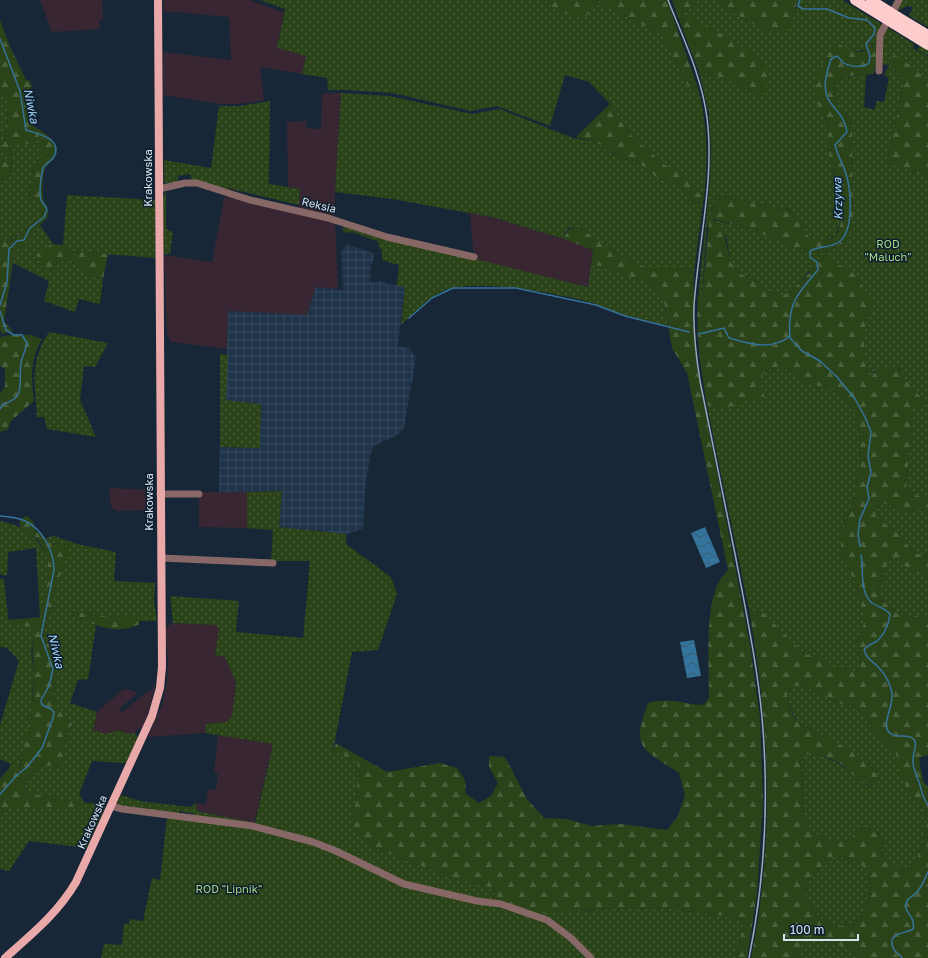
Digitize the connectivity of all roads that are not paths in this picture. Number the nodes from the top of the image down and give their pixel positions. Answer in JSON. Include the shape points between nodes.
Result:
{"nodes":[{"id":1,"x":158,"y":0,"type":"edge"},
{"id":2,"x":855,"y":0,"type":"edge"},
{"id":3,"x":871,"y":0,"type":"edge"},
{"id":4,"x":899,"y":0,"type":"edge"},
{"id":5,"x":896,"y":20,"type":"junction"},
{"id":6,"x":928,"y":35,"type":"edge"},
{"id":7,"x":928,"y":45,"type":"edge"},
{"id":8,"x":879,"y":71,"type":"dead end"},
{"id":9,"x":158,"y":189,"type":"junction"},
{"id":10,"x":474,"y":257,"type":"dead end"},
{"id":11,"x":160,"y":494,"type":"junction"},
{"id":12,"x":199,"y":494,"type":"dead end"},
{"id":13,"x":161,"y":558,"type":"junction"},
{"id":14,"x":273,"y":563,"type":"dead end"},
{"id":15,"x":111,"y":806,"type":"junction"},
{"id":16,"x":5,"y":958,"type":"edge"},
{"id":17,"x":590,"y":958,"type":"edge"}],
"edges":[{"from":1,"to":9,"type":"main road","name":"Krakowska"},
{"from":2,"to":5,"type":"highway","bridge":true},
{"from":3,"to":5,"type":"highway","bridge":true},
{"from":4,"to":8,"type":"street","via":[[880,35]]},
{"from":5,"to":6,"type":"highway"},
{"from":5,"to":7,"type":"highway"},
{"from":9,"to":10,"type":"street","name":"Reksia","via":[[197,183],[250,200],[328,218],[387,237]]},
{"from":9,"to":11,"type":"main road","name":"Krakowska","via":[[161,337]]},
{"from":11,"to":12,"type":"street"},
{"from":11,"to":13,"type":"main road","name":"Krakowska"},
{"from":13,"to":14,"type":"street"},
{"from":13,"to":15,"type":"main road","name":"Krakowska","via":[[160,688],[152,716]]},
{"from":15,"to":16,"type":"main road","name":"Krakowska","via":[[82,870],[65,900],[46,922]]},
{"from":15,"to":17,"type":"street","via":[[253,826],[313,842],[404,884],[507,906],[547,920],[571,938]]}]}
